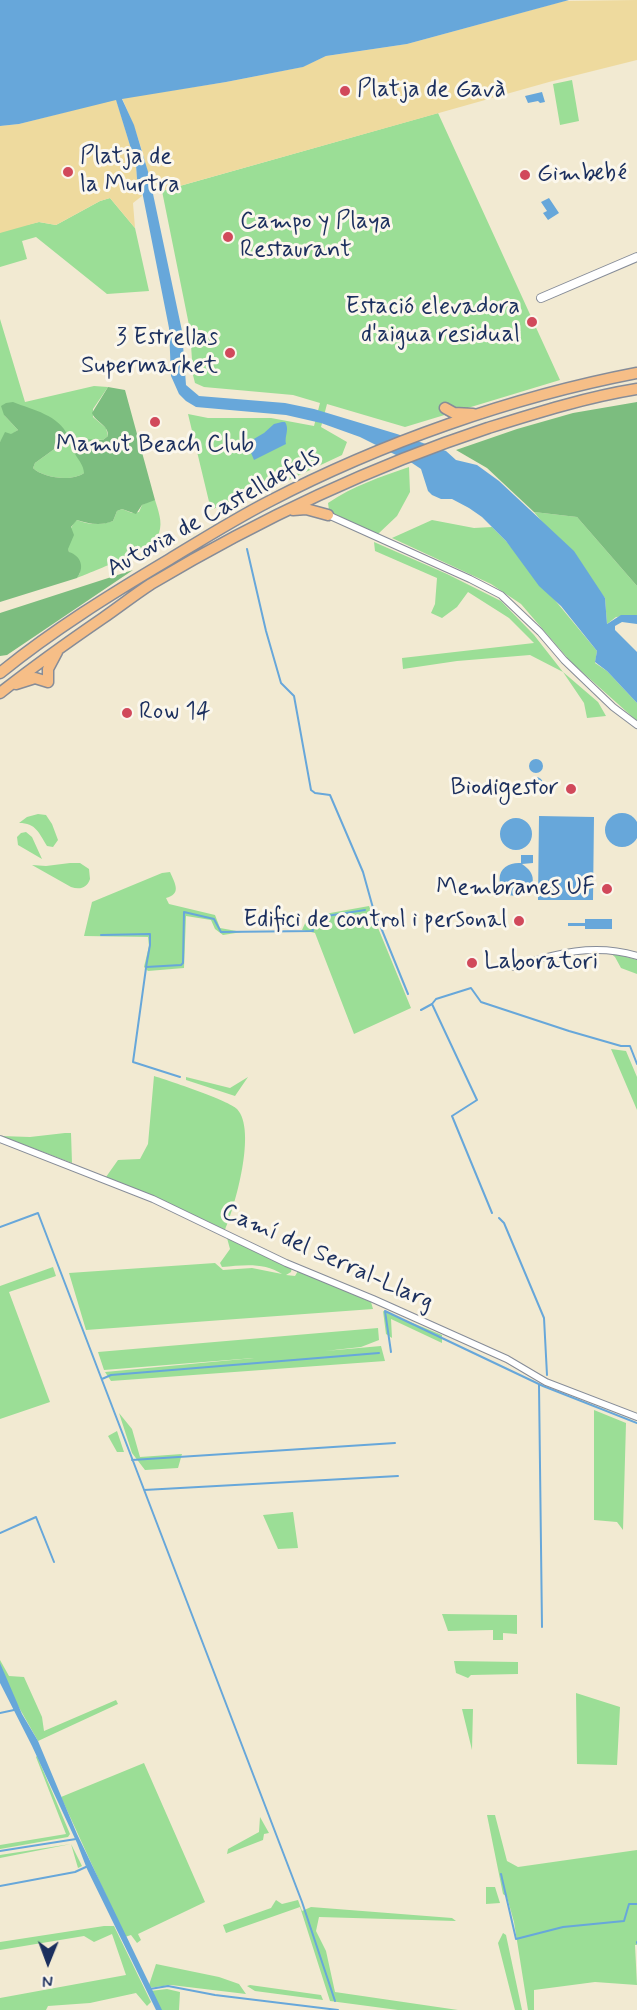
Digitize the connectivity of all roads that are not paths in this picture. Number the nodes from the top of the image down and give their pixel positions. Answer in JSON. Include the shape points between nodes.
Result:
{"nodes":[{"id":1,"x":637,"y":257,"type":"edge"},
{"id":2,"x":541,"y":298,"type":"dead end"},
{"id":3,"x":637,"y":373,"type":"edge"},
{"id":4,"x":637,"y":389,"type":"edge"},
{"id":5,"x":492,"y":411,"type":"junction"},
{"id":6,"x":433,"y":430,"type":"junction"},
{"id":7,"x":345,"y":484,"type":"junction"},
{"id":8,"x":275,"y":515,"type":"junction"},
{"id":9,"x":328,"y":515,"type":"junction"},
{"id":10,"x":58,"y":649,"type":"junction"},
{"id":11,"x":17,"y":659,"type":"junction"},
{"id":12,"x":0,"y":662,"type":"edge"},
{"id":13,"x":0,"y":673,"type":"edge"},
{"id":14,"x":4,"y":690,"type":"edge"},
{"id":15,"x":637,"y":725,"type":"edge"},
{"id":16,"x":637,"y":956,"type":"edge"},
{"id":17,"x":514,"y":967,"type":"dead end"},
{"id":18,"x":0,"y":1138,"type":"edge"},
{"id":19,"x":637,"y":1417,"type":"edge"}],
"edges":[{"from":1,"to":2,"type":"street"},
{"from":3,"to":5,"type":"highway","name":"Autovia de Castelldefels"},
{"from":4,"to":7,"type":"highway","name":"Autovia de Castelldefels","via":[[540,412],[441,444]]},
{"from":5,"to":6,"type":"highway","name":"Autovia de Castelldefels"},
{"from":5,"to":6,"type":"highway","via":[[465,415],[445,408],[445,420]]},
{"from":6,"to":11,"type":"highway","name":"Autovia de Castelldefels","via":[[310,481],[224,527],[99,602]]},
{"from":7,"to":8,"type":"highway","name":"Autovia de Castelldefels"},
{"from":7,"to":9,"type":"highway","via":[[326,499]]},
{"from":8,"to":9,"type":"highway","via":[[301,509]]},
{"from":8,"to":10,"type":"highway","name":"Autovia de Castelldefels","via":[[150,585]]},
{"from":9,"to":15,"type":"street","via":[[501,595],[580,676]]},
{"from":10,"to":14,"type":"highway","name":"Autovia de Castelldefels"},
{"from":10,"to":14,"type":"highway","via":[[48,669],[48,682],[35,678]]},
{"from":11,"to":12,"type":"highway"},
{"from":11,"to":13,"type":"highway","name":"Autovia de Castelldefels"},
{"from":16,"to":17,"type":"street","via":[[601,948],[545,956]]},
{"from":18,"to":19,"type":"street","name":"Camí del Serral-Llarg","via":[[153,1199],[286,1263],[507,1359],[546,1382]]}]}
